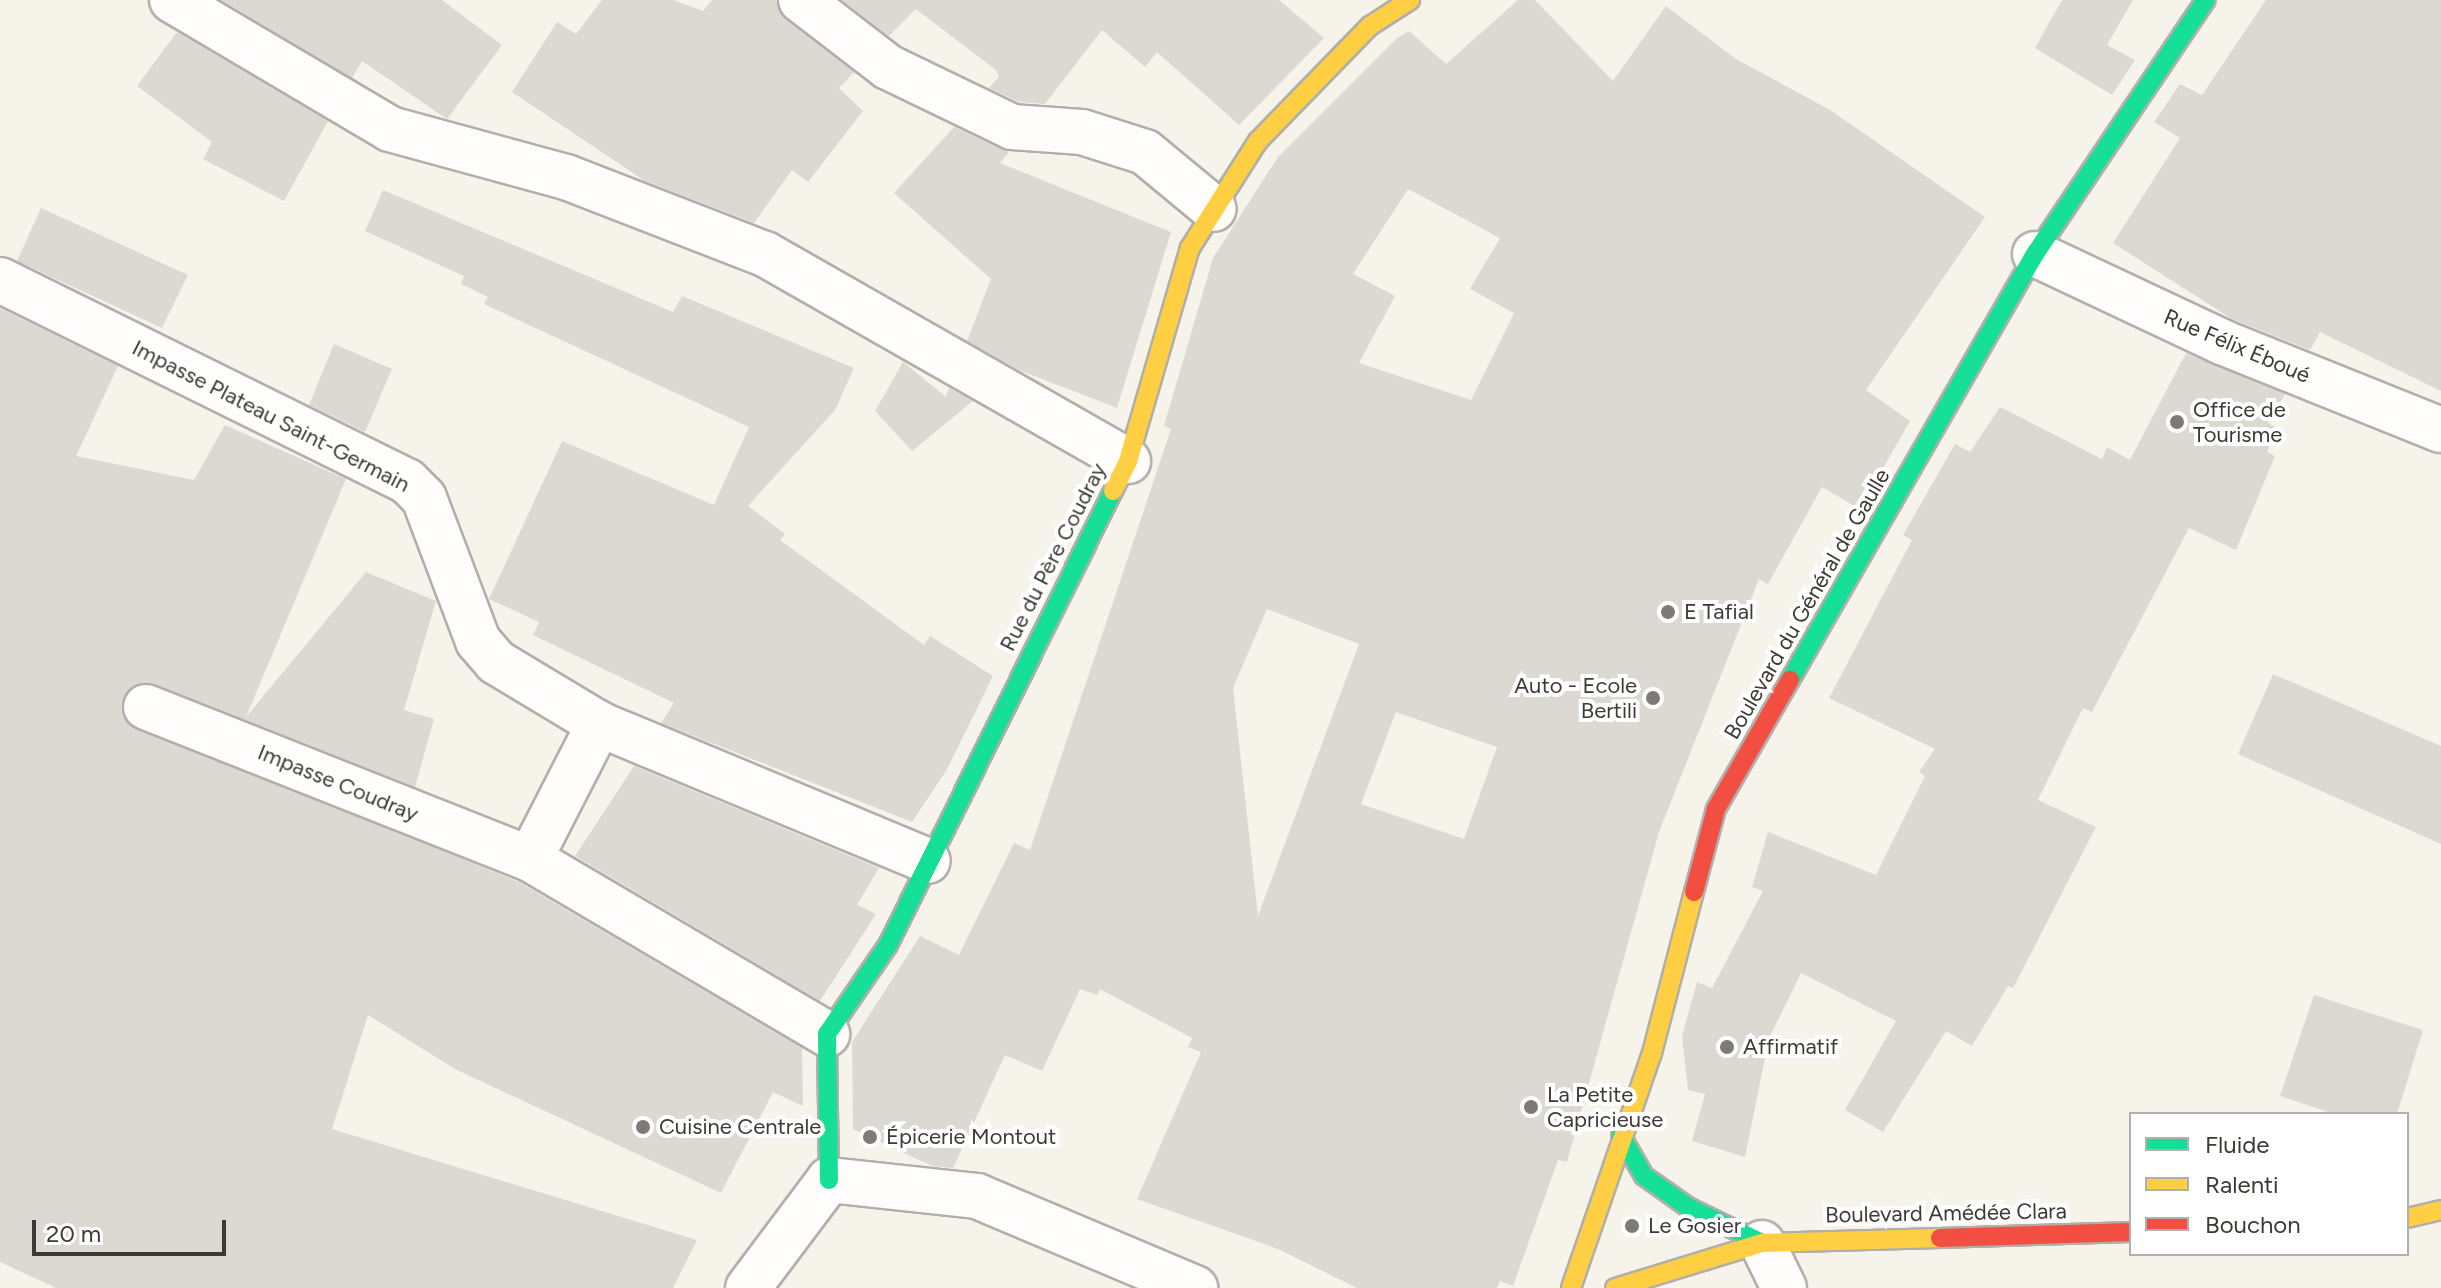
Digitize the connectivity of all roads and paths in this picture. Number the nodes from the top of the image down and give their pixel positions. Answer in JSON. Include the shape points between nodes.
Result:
{"nodes":[{"id":1,"x":172,"y":0,"type":"edge"},
{"id":2,"x":801,"y":0,"type":"edge"},
{"id":3,"x":1410,"y":0,"type":"edge"},
{"id":4,"x":2206,"y":0,"type":"edge"},
{"id":5,"x":1214,"y":209,"type":"junction"},
{"id":6,"x":2035,"y":254,"type":"junction"},
{"id":7,"x":0,"y":280,"type":"edge"},
{"id":8,"x":2441,"y":430,"type":"edge"},
{"id":9,"x":1128,"y":461,"type":"junction"},
{"id":10,"x":146,"y":707,"type":"dead end"},
{"id":11,"x":599,"y":724,"type":"junction"},
{"id":12,"x":530,"y":859,"type":"junction"},
{"id":13,"x":928,"y":861,"type":"junction"},
{"id":14,"x":827,"y":1034,"type":"junction"},
{"id":15,"x":1621,"y":1136,"type":"junction"},
{"id":16,"x":829,"y":1180,"type":"junction"},
{"id":17,"x":2441,"y":1210,"type":"edge"},
{"id":18,"x":2409,"y":1218,"type":"edge"},
{"id":19,"x":2129,"y":1232,"type":"edge"},
{"id":20,"x":1762,"y":1243,"type":"junction"},
{"id":21,"x":748,"y":1288,"type":"edge"},
{"id":22,"x":1195,"y":1288,"type":"edge"},
{"id":23,"x":1571,"y":1288,"type":"edge"},
{"id":24,"x":1615,"y":1288,"type":"edge"},
{"id":25,"x":1784,"y":1288,"type":"edge"}],
"edges":[{"from":1,"to":9,"type":"street","via":[[390,129],[566,177],[765,254]]},
{"from":2,"to":5,"type":"street","via":[[888,67],[1012,127],[1082,132],[1145,152]]},
{"from":3,"to":5,"type":"main road","name":"Rue du Père Coudray","via":[[1370,26],[1258,141]]},
{"from":4,"to":6,"type":"main road","name":"Boulevard du Général de Gaulle"},
{"from":5,"to":9,"type":"main road","name":"Rue du Père Coudray","via":[[1190,248]]},
{"from":6,"to":8,"type":"street","name":"Rue Félix Éboué","via":[[2222,342]]},
{"from":6,"to":15,"type":"main road","name":"Boulevard du Général de Gaulle","via":[[1716,809],[1652,1053]]},
{"from":7,"to":11,"type":"street","name":"Impasse Plateau Saint-Germain","via":[[407,481],[435,521],[478,641],[496,662]]},
{"from":9,"to":13,"type":"main road","name":"Rue du Père Coudray"},
{"from":10,"to":12,"type":"street","name":"Impasse Coudray"},
{"from":11,"to":12,"type":"street"},
{"from":11,"to":13,"type":"street","name":"Impasse Plateau Saint-Germain"},
{"from":12,"to":14,"type":"street","name":"Impasse Coudray"},
{"from":13,"to":14,"type":"main road","name":"Rue du Père Coudray","via":[[888,945]]},
{"from":14,"to":16,"type":"main road"},
{"from":15,"to":20,"type":"main road","name":"Boulevard Amédée Clara","via":[[1644,1176],[1688,1207]]},
{"from":15,"to":23,"type":"main road","name":"Boulevard du Général de Gaulle"},
{"from":16,"to":21,"type":"street"},
{"from":16,"to":22,"type":"street","via":[[977,1196]]},
{"from":17,"to":18,"type":"main road"},
{"from":19,"to":20,"type":"main road","name":"Boulevard Amédée Clara"},
{"from":20,"to":24,"type":"main road","name":"Boulevard Amédée Clara"},
{"from":20,"to":25,"type":"street"}]}
